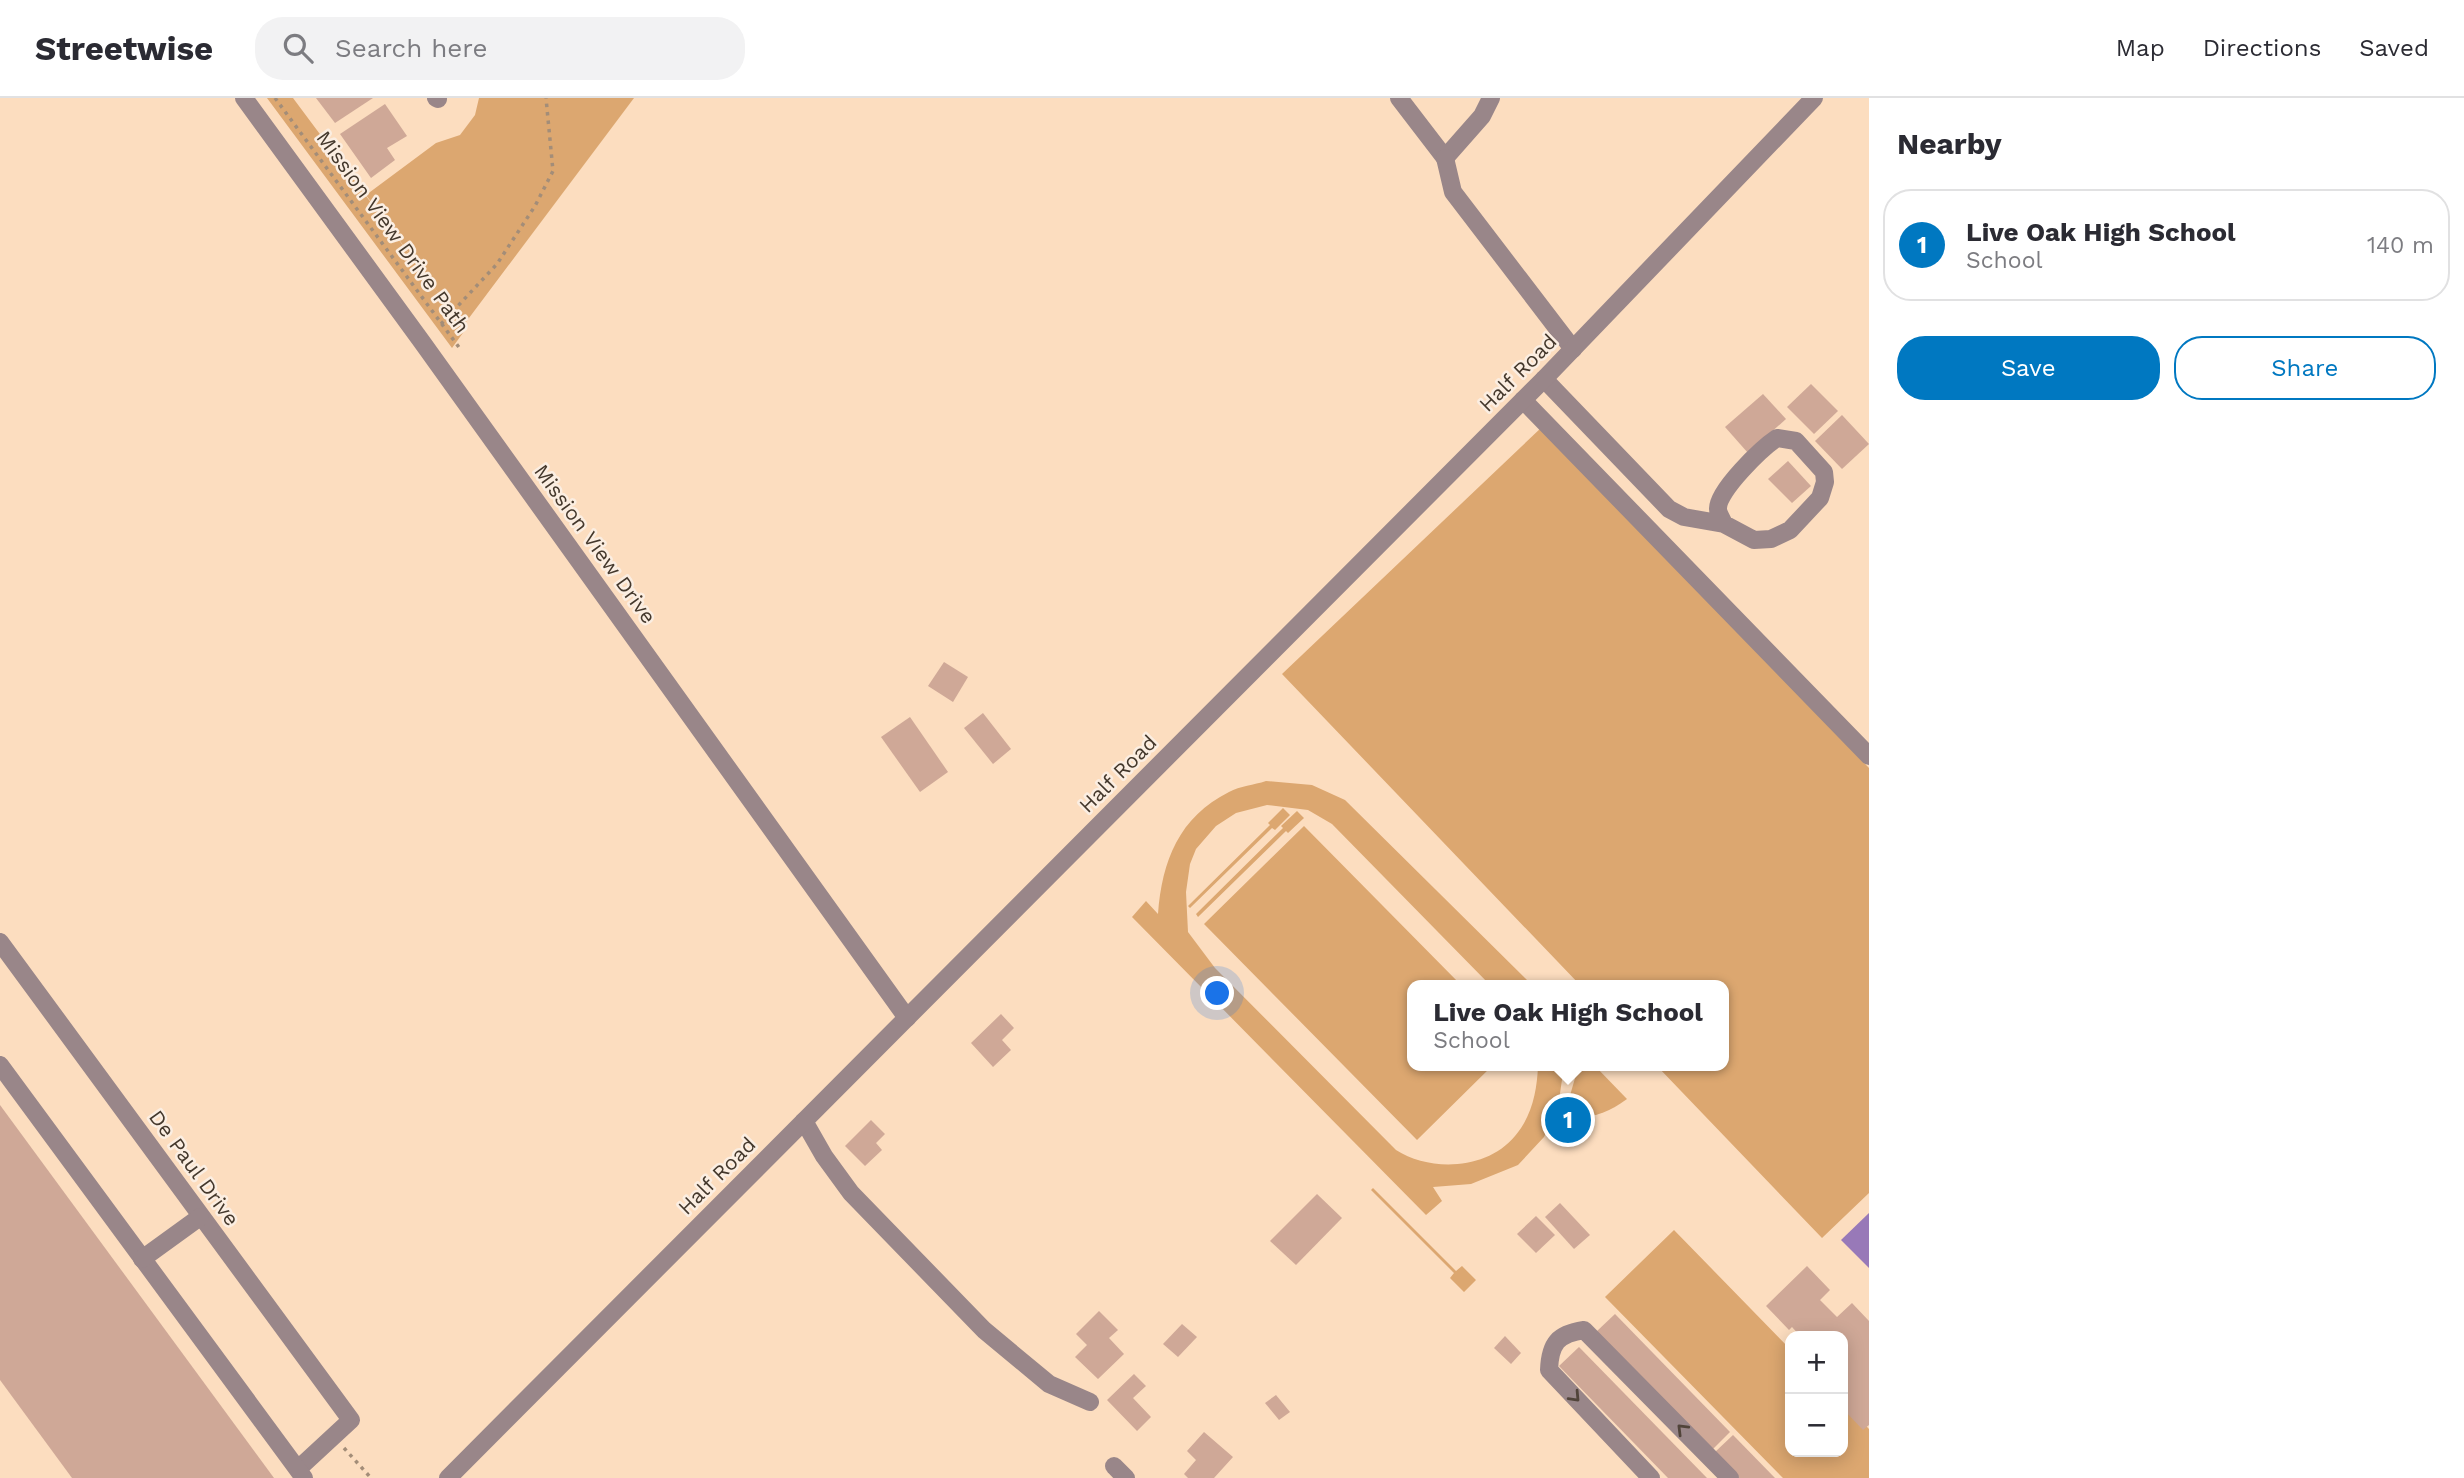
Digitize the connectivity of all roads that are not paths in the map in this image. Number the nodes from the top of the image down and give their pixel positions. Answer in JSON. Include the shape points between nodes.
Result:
{"nodes":[{"id":1,"x":244,"y":98,"type":"edge"},
{"id":2,"x":1491,"y":98,"type":"edge"},
{"id":3,"x":1814,"y":98,"type":"edge"},
{"id":4,"x":1406,"y":100,"type":"edge"},
{"id":5,"x":1446,"y":158,"type":"junction"},
{"id":6,"x":1573,"y":349,"type":"junction"},
{"id":7,"x":1544,"y":379,"type":"junction"},
{"id":8,"x":1523,"y":400,"type":"junction"},
{"id":9,"x":1724,"y":524,"type":"junction"},
{"id":10,"x":1869,"y":755,"type":"edge"},
{"id":11,"x":0,"y":942,"type":"edge"},
{"id":12,"x":907,"y":1018,"type":"junction"},
{"id":13,"x":0,"y":1065,"type":"edge"},
{"id":14,"x":804,"y":1121,"type":"junction"},
{"id":15,"x":200,"y":1217,"type":"junction"},
{"id":16,"x":142,"y":1259,"type":"junction"},
{"id":17,"x":1090,"y":1402,"type":"dead end"},
{"id":18,"x":301,"y":1473,"type":"edge"},
{"id":19,"x":448,"y":1478,"type":"edge"},
{"id":20,"x":1651,"y":1478,"type":"edge"},
{"id":21,"x":1730,"y":1478,"type":"edge"}],
"edges":[{"from":1,"to":12,"type":"street","name":"Mission View Drive"},
{"from":2,"to":5,"type":"street","via":[[1482,116]]},
{"from":3,"to":6,"type":"street","name":"Half Road"},
{"from":4,"to":5,"type":"street"},
{"from":5,"to":6,"type":"street","via":[[1453,192]]},
{"from":6,"to":7,"type":"street","name":"Half Road"},
{"from":7,"to":8,"type":"street","name":"Half Road"},
{"from":7,"to":9,"type":"street","via":[[1669,509],[1684,517]]},
{"from":8,"to":10,"type":"street"},
{"from":8,"to":12,"type":"street","name":"Half Road"},
{"from":9,"to":9,"type":"street","via":[[1754,540],[1790,530],[1820,498],[1825,472],[1796,441],[1777,438],[1763,447],[1720,497],[1717,510]]},
{"from":11,"to":15,"type":"street","name":"De Paul Drive"},
{"from":12,"to":14,"type":"street","name":"Half Road"},
{"from":13,"to":16,"type":"street"},
{"from":14,"to":17,"type":"street","via":[[851,1193],[984,1330],[1049,1384]]},
{"from":14,"to":19,"type":"street","name":"Half Road"},
{"from":15,"to":16,"type":"street"},
{"from":15,"to":18,"type":"street","name":"De Paul Drive","via":[[351,1420]]},
{"from":16,"to":18,"type":"street"},
{"from":21,"to":20,"type":"street","one_way":true,"via":[[1584,1330],[1567,1333],[1549,1354],[1549,1370]]}]}
